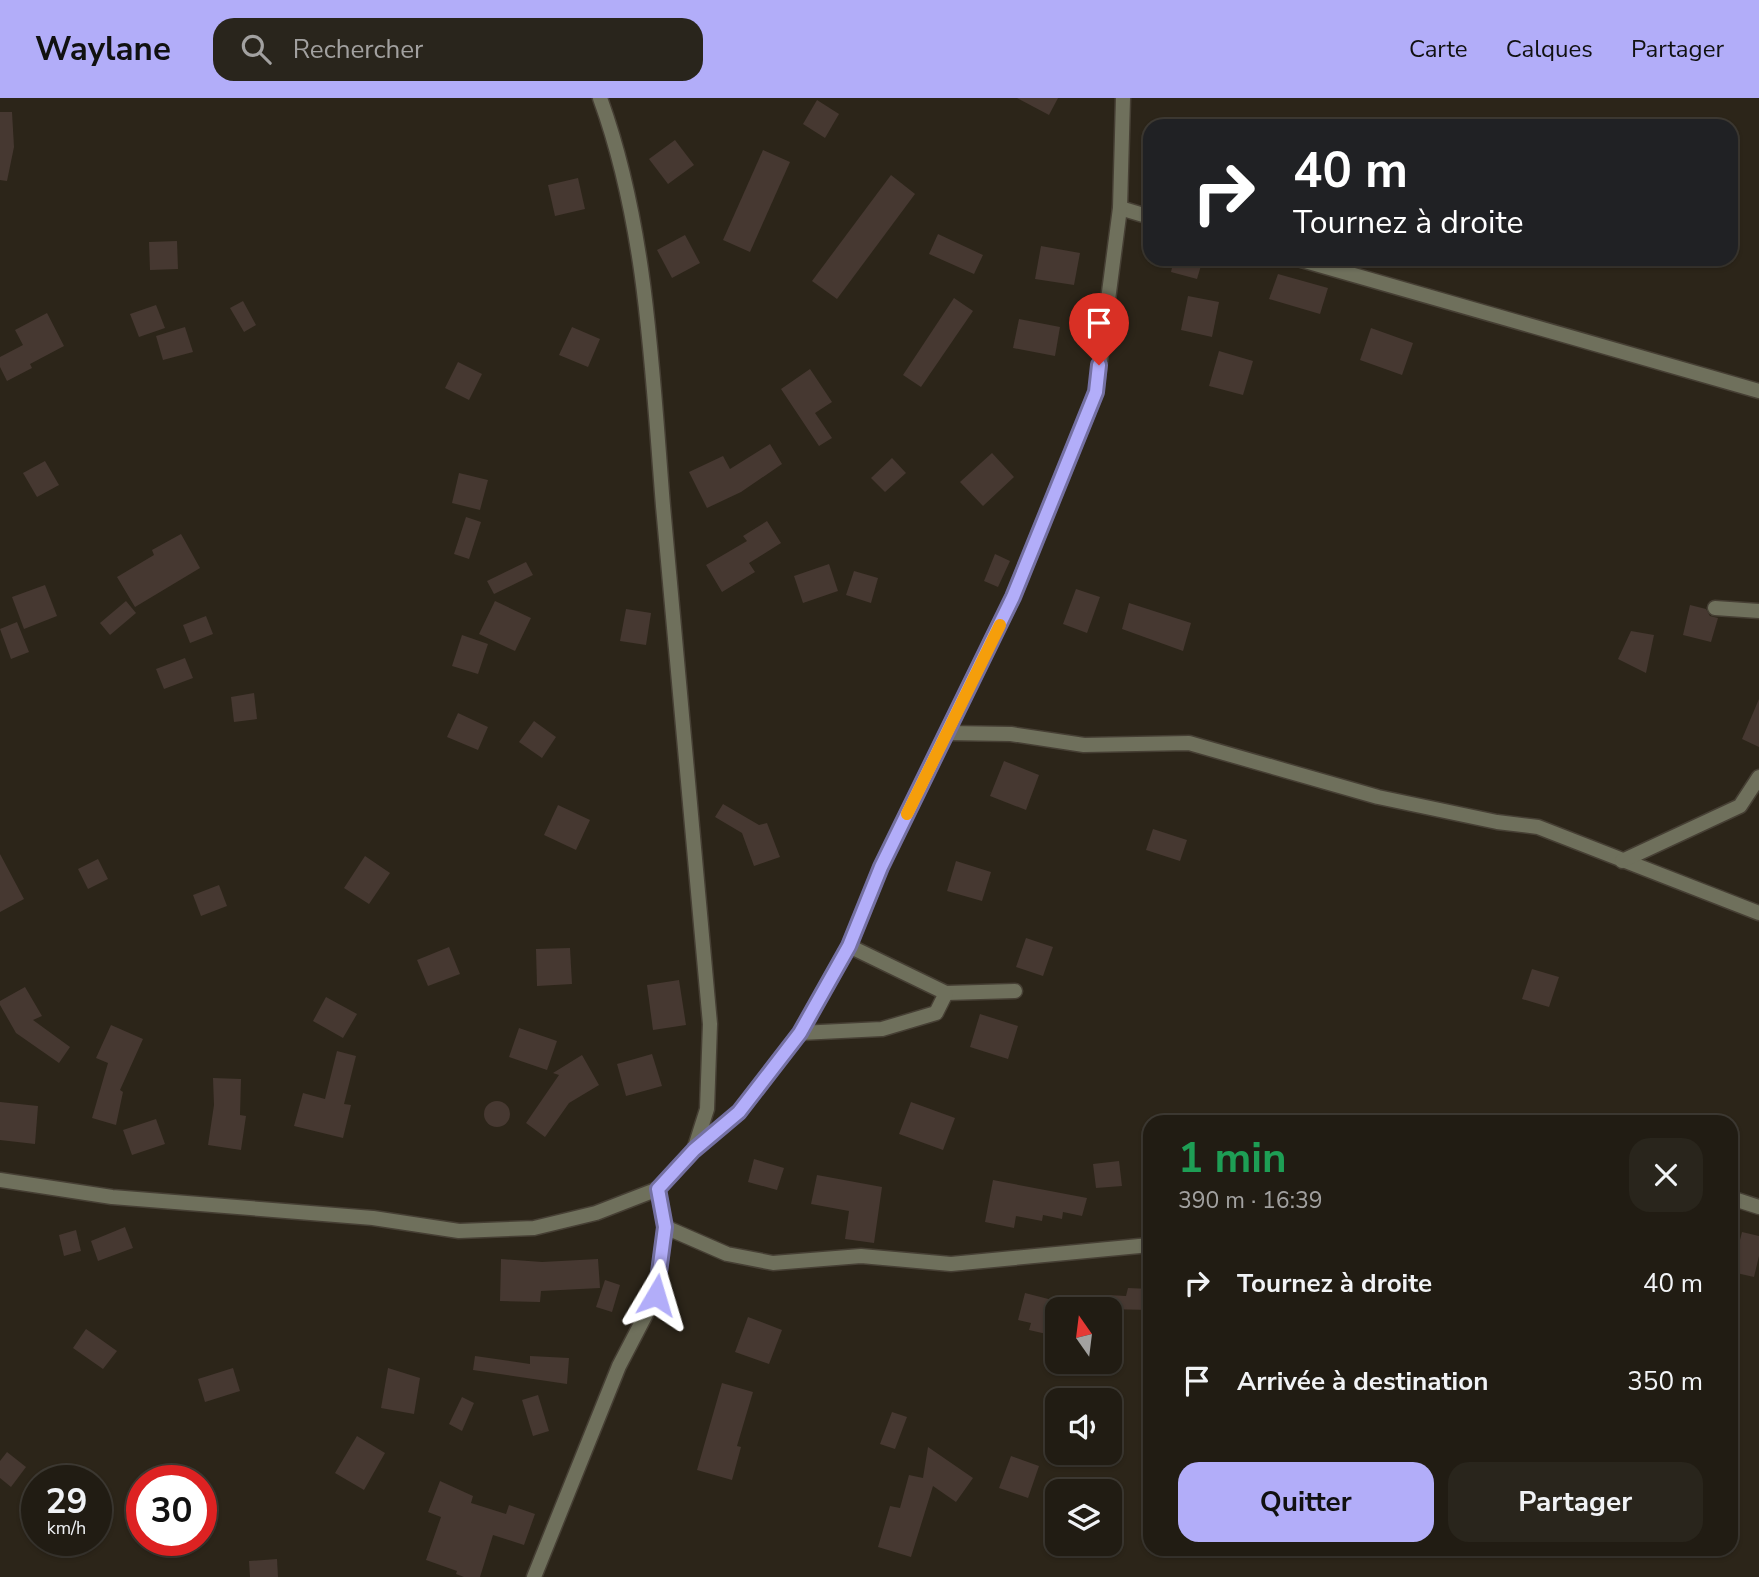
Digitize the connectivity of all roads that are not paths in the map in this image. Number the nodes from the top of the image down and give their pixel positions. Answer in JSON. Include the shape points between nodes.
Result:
{"nodes":[{"id":1,"x":600,"y":98,"type":"edge"},
{"id":2,"x":1123,"y":98,"type":"edge"},
{"id":3,"x":1120,"y":208,"type":"junction"},
{"id":4,"x":1143,"y":215,"type":"edge"},
{"id":5,"x":1322,"y":266,"type":"edge"},
{"id":6,"x":1759,"y":391,"type":"edge"},
{"id":7,"x":1714,"y":608,"type":"dead end"},
{"id":8,"x":1759,"y":611,"type":"edge"},
{"id":9,"x":948,"y":733,"type":"junction"},
{"id":10,"x":1759,"y":777,"type":"edge"},
{"id":11,"x":1622,"y":861,"type":"junction"},
{"id":12,"x":1759,"y":913,"type":"edge"},
{"id":13,"x":849,"y":946,"type":"junction"},
{"id":14,"x":1015,"y":991,"type":"dead end"},
{"id":15,"x":946,"y":993,"type":"junction"},
{"id":16,"x":800,"y":1033,"type":"junction"},
{"id":17,"x":694,"y":1150,"type":"junction"},
{"id":18,"x":0,"y":1180,"type":"edge"},
{"id":19,"x":658,"y":1189,"type":"junction"},
{"id":20,"x":1738,"y":1200,"type":"edge"},
{"id":21,"x":1759,"y":1207,"type":"edge"},
{"id":22,"x":665,"y":1227,"type":"junction"},
{"id":23,"x":1143,"y":1246,"type":"edge"},
{"id":24,"x":534,"y":1577,"type":"edge"}],
"edges":[{"from":1,"to":17,"type":"street","via":[[613,135],[636,246],[651,367],[710,1024],[707,1109]]},
{"from":2,"to":3,"type":"street"},
{"from":3,"to":4,"type":"street"},
{"from":3,"to":9,"type":"street","via":[[1096,392],[1013,597]]},
{"from":5,"to":6,"type":"street"},
{"from":7,"to":8,"type":"street"},
{"from":9,"to":11,"type":"street","via":[[1010,734],[1084,745],[1189,743],[1378,797],[1538,827]]},
{"from":9,"to":13,"type":"street","via":[[881,867]]},
{"from":10,"to":11,"type":"street","via":[[1740,806]]},
{"from":11,"to":12,"type":"street"},
{"from":13,"to":15,"type":"street"},
{"from":13,"to":16,"type":"street"},
{"from":14,"to":15,"type":"street"},
{"from":15,"to":16,"type":"street","via":[[936,1013],[881,1029]]},
{"from":16,"to":17,"type":"street","via":[[739,1112]]},
{"from":17,"to":19,"type":"street"},
{"from":18,"to":19,"type":"street","via":[[113,1197],[373,1218],[459,1231],[534,1228],[596,1213]]},
{"from":19,"to":22,"type":"street"},
{"from":20,"to":21,"type":"street"},
{"from":22,"to":23,"type":"street","via":[[727,1254],[773,1263],[862,1256],[951,1264]]},
{"from":22,"to":24,"type":"street","via":[[656,1295],[619,1366]]}]}
